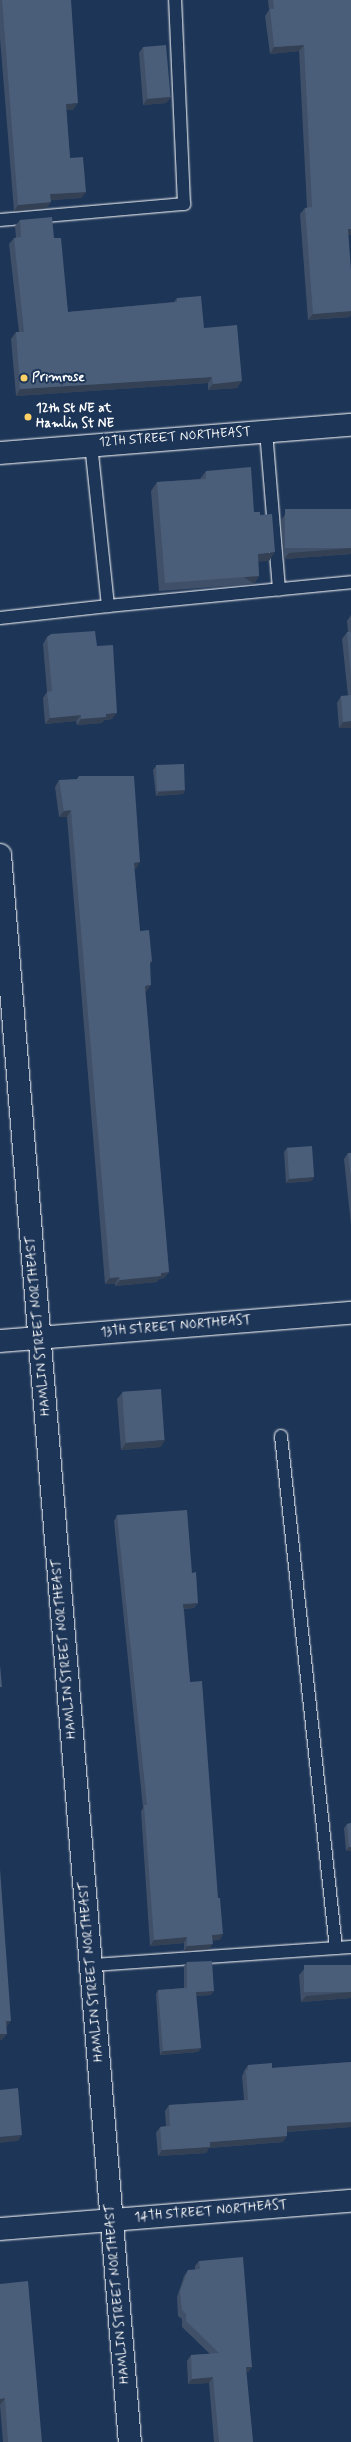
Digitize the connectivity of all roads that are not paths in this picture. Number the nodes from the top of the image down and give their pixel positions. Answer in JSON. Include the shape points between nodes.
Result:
{"nodes":[{"id":1,"x":175,"y":0,"type":"edge"},
{"id":2,"x":0,"y":220,"type":"edge"},
{"id":3,"x":351,"y":425,"type":"edge"},
{"id":4,"x":266,"y":431,"type":"junction"},
{"id":5,"x":92,"y":444,"type":"junction"},
{"id":6,"x":0,"y":453,"type":"edge"},
{"id":7,"x":351,"y":582,"type":"edge"},
{"id":8,"x":279,"y":589,"type":"junction"},
{"id":9,"x":108,"y":606,"type":"junction"},
{"id":10,"x":0,"y":618,"type":"edge"},
{"id":11,"x":0,"y":855,"type":"edge"},
{"id":12,"x":3,"y":943,"type":"edge"},
{"id":13,"x":351,"y":1313,"type":"edge"},
{"id":14,"x":40,"y":1339,"type":"junction"},
{"id":15,"x":0,"y":1341,"type":"edge"},
{"id":16,"x":281,"y":1436,"type":"dead end"},
{"id":17,"x":351,"y":1947,"type":"edge"},
{"id":18,"x":336,"y":1948,"type":"junction"},
{"id":19,"x":92,"y":1965,"type":"junction"},
{"id":20,"x":351,"y":2201,"type":"edge"},
{"id":21,"x":112,"y":2220,"type":"junction"},
{"id":22,"x":0,"y":2229,"type":"edge"},
{"id":23,"x":130,"y":2442,"type":"edge"}],
"edges":[{"from":1,"to":2,"type":"lane","via":[[184,204]]},
{"from":3,"to":4,"type":"street","name":"12TH STREET NORTHEAST"},
{"from":4,"to":5,"type":"street","name":"12TH STREET NORTHEAST"},
{"from":4,"to":8,"type":"lane"},
{"from":5,"to":6,"type":"street","name":"12TH STREET NORTHEAST"},
{"from":5,"to":9,"type":"lane"},
{"from":7,"to":8,"type":"lane"},
{"from":8,"to":9,"type":"lane"},
{"from":9,"to":10,"type":"lane"},
{"from":11,"to":12,"type":"street","name":"HAMLIN STREET NORTHEAST"},
{"from":12,"to":14,"type":"street","name":"HAMLIN STREET NORTHEAST"},
{"from":13,"to":14,"type":"street","name":"13TH STREET NORTHEAST"},
{"from":14,"to":15,"type":"street","name":"13TH STREET NORTHEAST"},
{"from":14,"to":19,"type":"street","name":"HAMLIN STREET NORTHEAST"},
{"from":16,"to":18,"type":"lane"},
{"from":17,"to":18,"type":"lane"},
{"from":18,"to":19,"type":"lane"},
{"from":19,"to":21,"type":"street","name":"HAMLIN STREET NORTHEAST"},
{"from":20,"to":21,"type":"street","name":"14TH STREET NORTHEAST"},
{"from":21,"to":22,"type":"street","name":"14TH STREET NORTHEAST"},
{"from":21,"to":23,"type":"street","name":"HAMLIN STREET NORTHEAST"}]}
